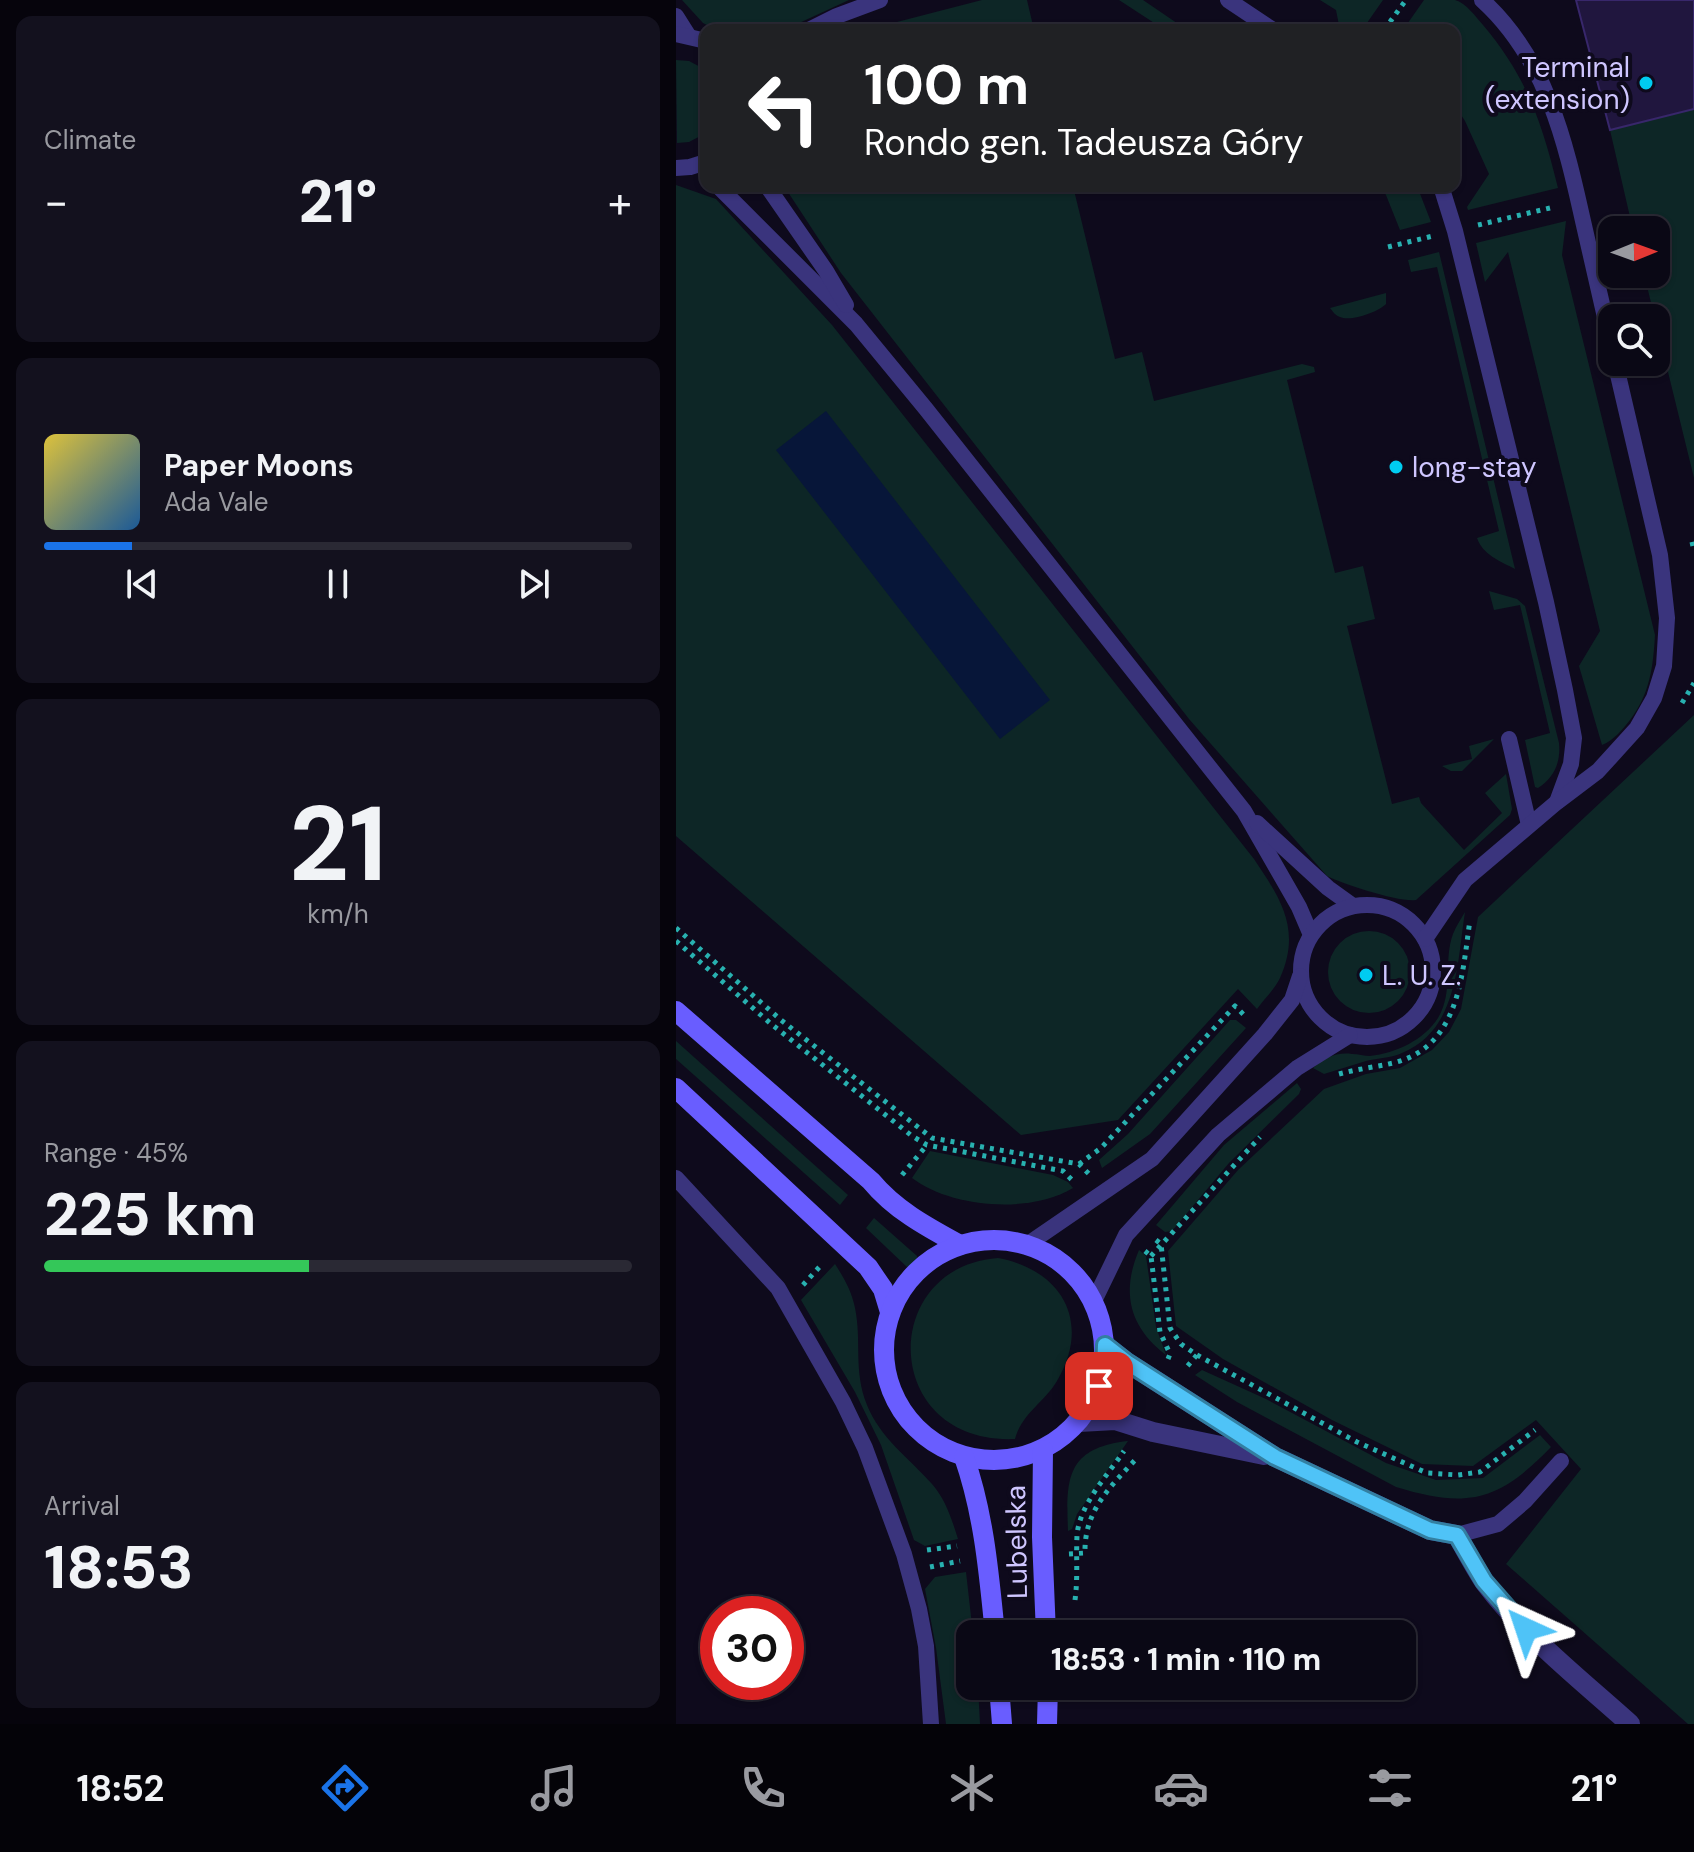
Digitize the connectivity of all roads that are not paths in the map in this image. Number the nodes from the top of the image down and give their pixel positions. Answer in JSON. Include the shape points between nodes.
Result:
{"nodes":[{"id":1,"x":880,"y":0,"type":"edge"},
{"id":2,"x":1228,"y":0,"type":"edge"},
{"id":3,"x":1482,"y":0,"type":"edge"},
{"id":4,"x":676,"y":16,"type":"edge"},
{"id":5,"x":821,"y":24,"type":"edge"},
{"id":6,"x":1264,"y":24,"type":"edge"},
{"id":7,"x":682,"y":35,"type":"edge"},
{"id":8,"x":724,"y":192,"type":"edge"},
{"id":9,"x":771,"y":192,"type":"edge"},
{"id":10,"x":1443,"y":192,"type":"edge"},
{"id":11,"x":1602,"y":304,"type":"edge"},
{"id":12,"x":856,"y":324,"type":"junction"},
{"id":13,"x":1618,"y":376,"type":"edge"},
{"id":14,"x":1509,"y":739,"type":"dead end"},
{"id":15,"x":1557,"y":802,"type":"junction"},
{"id":16,"x":1244,"y":811,"type":"junction"},
{"id":17,"x":1529,"y":825,"type":"junction"},
{"id":18,"x":1353,"y":906,"type":"junction"},
{"id":19,"x":1311,"y":935,"type":"junction"},
{"id":20,"x":1425,"y":939,"type":"junction"},
{"id":21,"x":1300,"y":975,"type":"junction"},
{"id":22,"x":676,"y":1011,"type":"edge"},
{"id":23,"x":1350,"y":1035,"type":"junction"},
{"id":24,"x":676,"y":1088,"type":"edge"},
{"id":25,"x":676,"y":1178,"type":"edge"},
{"id":26,"x":1028,"y":1244,"type":"junction"},
{"id":27,"x":960,"y":1245,"type":"junction"},
{"id":28,"x":1094,"y":1301,"type":"junction"},
{"id":29,"x":890,"y":1312,"type":"junction"},
{"id":30,"x":1105,"y":1345,"type":"junction"},
{"id":31,"x":1079,"y":1422,"type":"junction"},
{"id":32,"x":1043,"y":1450,"type":"junction"},
{"id":33,"x":964,"y":1457,"type":"junction"},
{"id":34,"x":1275,"y":1457,"type":"junction"},
{"id":35,"x":1561,"y":1461,"type":"dead end"},
{"id":36,"x":1457,"y":1535,"type":"junction"},
{"id":37,"x":993,"y":1620,"type":"edge"},
{"id":38,"x":1045,"y":1620,"type":"edge"},
{"id":39,"x":1000,"y":1700,"type":"edge"},
{"id":40,"x":1048,"y":1700,"type":"edge"},
{"id":41,"x":931,"y":1724,"type":"edge"},
{"id":42,"x":1002,"y":1724,"type":"edge"},
{"id":43,"x":1047,"y":1724,"type":"edge"},
{"id":44,"x":1630,"y":1724,"type":"edge"}],
"edges":[{"from":1,"to":5,"type":"lane"},
{"from":2,"to":6,"type":"lane"},
{"from":3,"to":11,"type":"lane","via":[[1520,44],[1553,106]]},
{"from":4,"to":7,"type":"lane"},
{"from":8,"to":12,"type":"lane"},
{"from":9,"to":12,"type":"lane"},
{"from":10,"to":15,"type":"lane","via":[[1546,602],[1574,738]]},
{"from":12,"to":16,"type":"lane"},
{"from":13,"to":15,"type":"lane","via":[[1660,555],[1667,618],[1664,666],[1637,728],[1598,771]]},
{"from":14,"to":17,"type":"lane"},
{"from":15,"to":17,"type":"lane"},
{"from":16,"to":18,"type":"lane"},
{"from":16,"to":19,"type":"lane"},
{"from":17,"to":20,"type":"lane","via":[[1465,880]]},
{"from":18,"to":19,"type":"lane","via":[[1336,912]]},
{"from":18,"to":20,"type":"lane","via":[[1378,906],[1402,914]]},
{"from":19,"to":21,"type":"lane"},
{"from":20,"to":23,"type":"lane","via":[[1433,972],[1419,1012],[1384,1035]]},
{"from":21,"to":23,"type":"lane","via":[[1315,1013],[1334,1030]]},
{"from":21,"to":26,"type":"lane","via":[[1292,1000],[1265,1034],[1152,1159]]},
{"from":22,"to":27,"type":"main road","via":[[884,1197]]},
{"from":23,"to":28,"type":"lane","via":[[1297,1068],[1218,1135],[1126,1235]]},
{"from":24,"to":29,"type":"main road","via":[[868,1267]]},
{"from":25,"to":41,"type":"lane","via":[[778,1288],[865,1448],[919,1609]]},
{"from":26,"to":27,"type":"main road","via":[[994,1239]]},
{"from":26,"to":28,"type":"main road","via":[[1060,1260]]},
{"from":27,"to":29,"type":"main road","via":[[925,1264]]},
{"from":28,"to":30,"type":"main road"},
{"from":29,"to":33,"type":"main road","via":[[884,1357],[896,1400],[924,1436]]},
{"from":30,"to":31,"type":"main road","via":[[1099,1386]]},
{"from":30,"to":34,"type":"street"},
{"from":31,"to":32,"type":"main road"},
{"from":31,"to":34,"type":"street","via":[[1115,1420]]},
{"from":32,"to":33,"type":"main road","via":[[1004,1460]]},
{"from":32,"to":38,"type":"main road","name":"Lubelska"},
{"from":33,"to":37,"type":"main road","name":"Lubelska","via":[[976,1491]]},
{"from":34,"to":36,"type":"street","via":[[1430,1530]]},
{"from":35,"to":36,"type":"lane","via":[[1498,1524]]},
{"from":36,"to":44,"type":"street","via":[[1510,1612]]},
{"from":39,"to":42,"type":"main road"},
{"from":40,"to":43,"type":"main road"}]}
